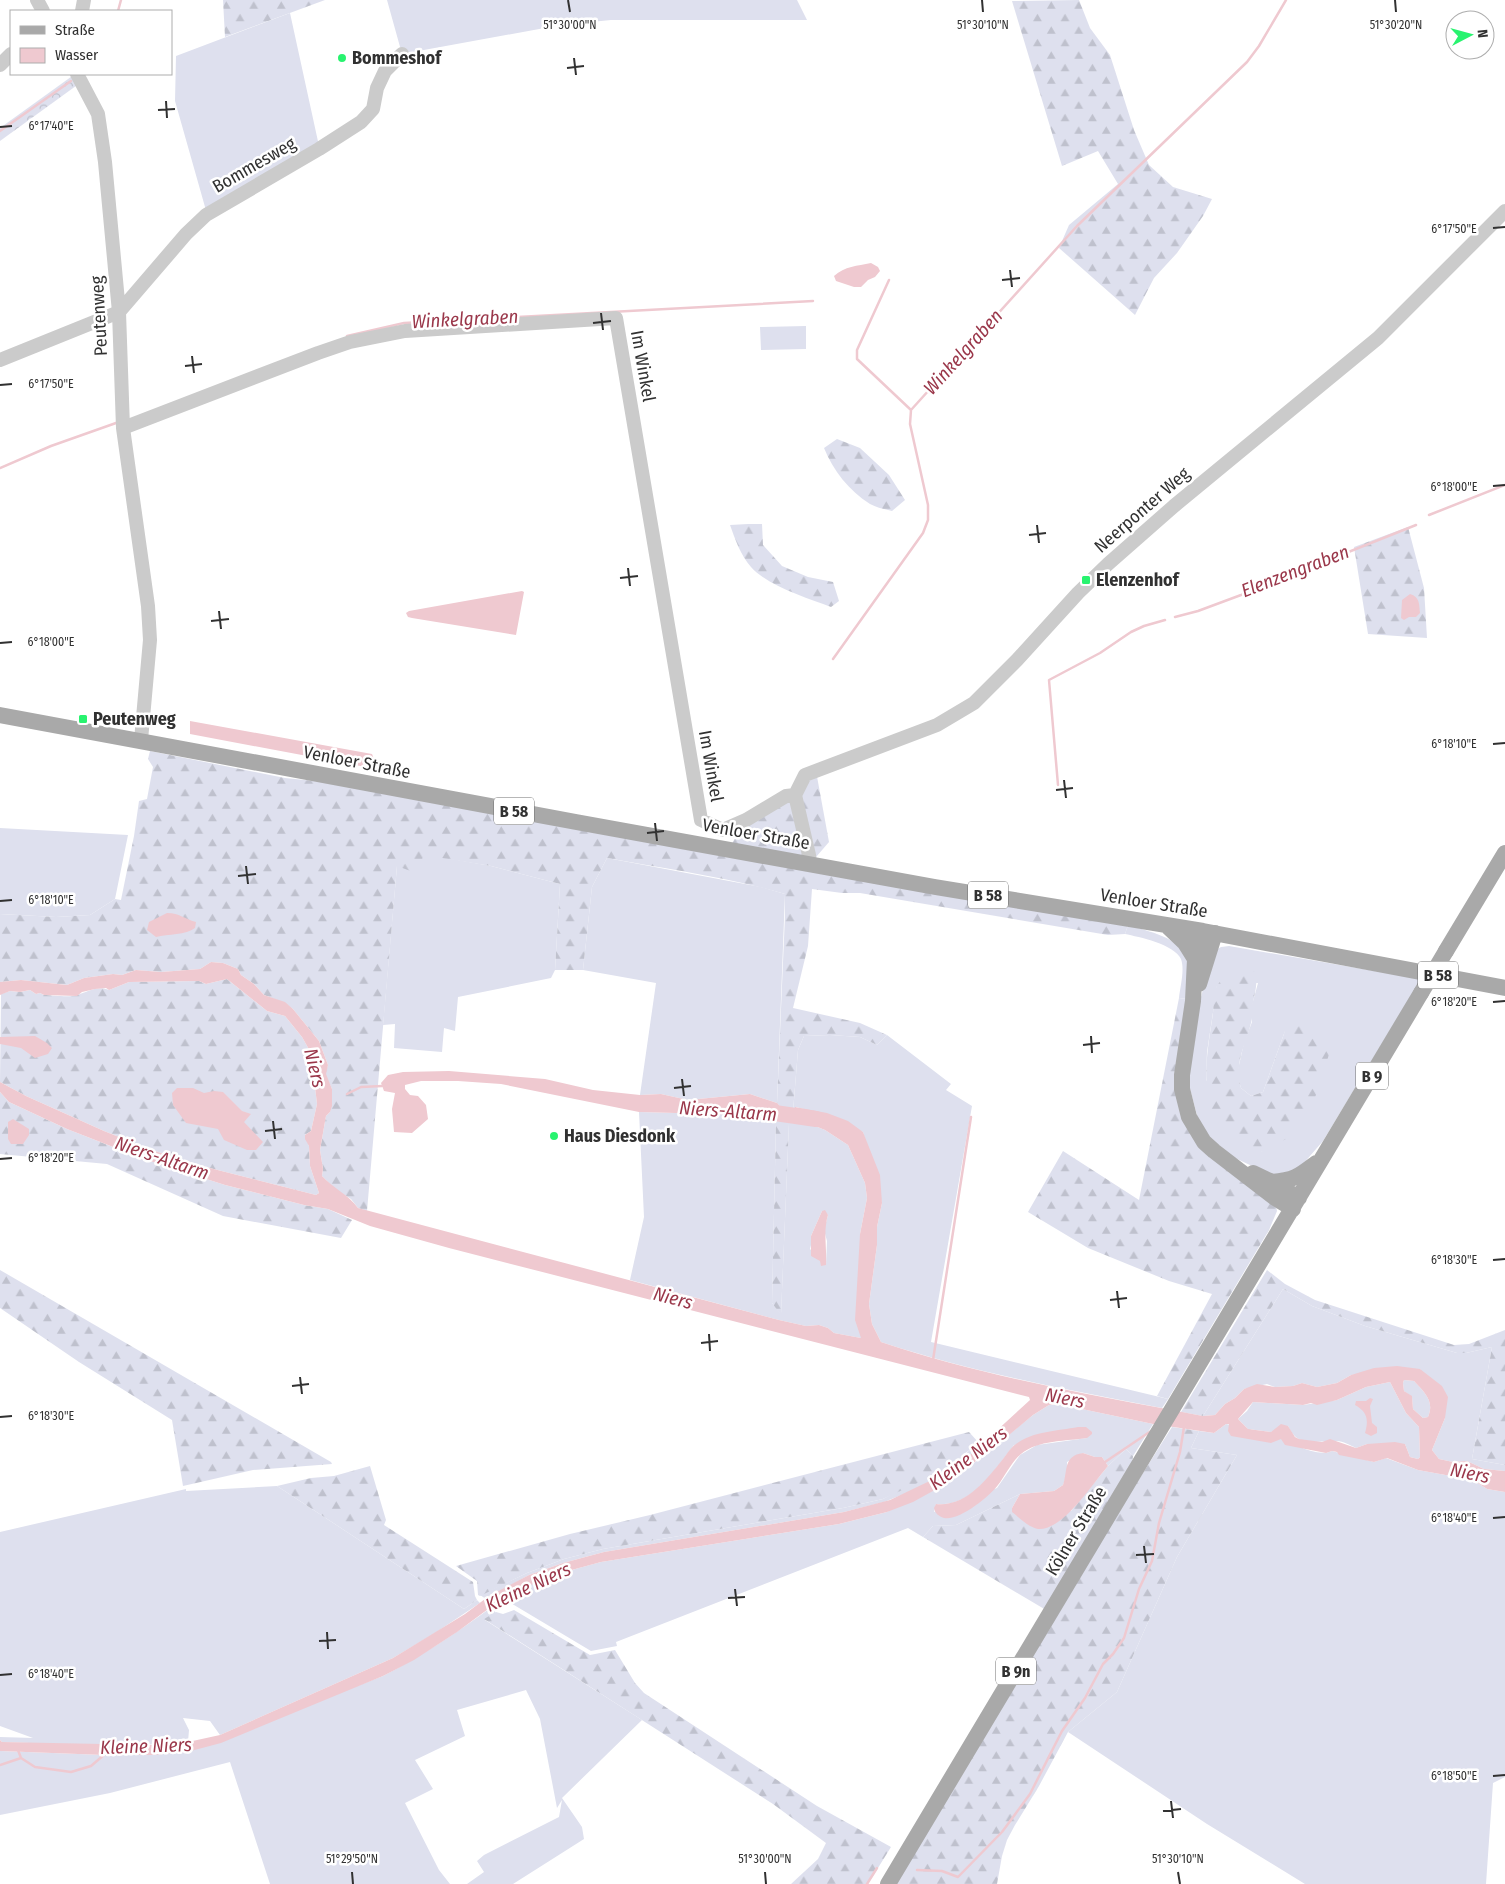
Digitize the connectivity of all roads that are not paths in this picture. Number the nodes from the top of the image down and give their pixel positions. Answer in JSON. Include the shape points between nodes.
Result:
{"nodes":[{"id":1,"x":402,"y":54,"type":"dead end"},
{"id":2,"x":10,"y":55,"type":"edge"},
{"id":3,"x":0,"y":65,"type":"edge"},
{"id":4,"x":78,"y":75,"type":"edge"},
{"id":5,"x":1505,"y":211,"type":"edge"},
{"id":6,"x":119,"y":312,"type":"junction"},
{"id":7,"x":0,"y":360,"type":"edge"},
{"id":8,"x":123,"y":428,"type":"junction"},
{"id":9,"x":0,"y":715,"type":"edge"},
{"id":10,"x":141,"y":740,"type":"junction"},
{"id":11,"x":795,"y":795,"type":"junction"},
{"id":12,"x":1505,"y":853,"type":"edge"},
{"id":13,"x":810,"y":864,"type":"junction"},
{"id":14,"x":1166,"y":925,"type":"junction"},
{"id":15,"x":1207,"y":932,"type":"junction"},
{"id":16,"x":1195,"y":959,"type":"junction"},
{"id":17,"x":1505,"y":988,"type":"edge"},
{"id":18,"x":1193,"y":1000,"type":"junction"},
{"id":19,"x":1322,"y":1158,"type":"junction"},
{"id":20,"x":1226,"y":1160,"type":"junction"},
{"id":21,"x":1272,"y":1182,"type":"junction"},
{"id":22,"x":1296,"y":1203,"type":"junction"},
{"id":23,"x":1143,"y":1458,"type":"joint"},
{"id":24,"x":888,"y":1884,"type":"edge"}],
"edges":[{"from":1,"to":6,"type":"street","name":"Bommesweg","via":[[385,71],[372,109],[361,122],[206,215]]},
{"from":2,"to":3,"type":"street"},
{"from":4,"to":6,"type":"street","name":"Peutenweg","via":[[98,114]]},
{"from":5,"to":11,"type":"street","name":"Neerponter Weg","via":[[1378,338],[1108,564],[974,703],[937,725],[805,776]]},
{"from":6,"to":7,"type":"street"},
{"from":6,"to":8,"type":"street","name":"Peutenweg"},
{"from":8,"to":10,"type":"street","name":"Peutenweg","via":[[150,640]]},
{"from":8,"to":11,"type":"street","name":"Im Winkel","via":[[350,342],[405,331],[616,318],[701,820],[722,830],[786,796]]},
{"from":9,"to":10,"type":"main road","name":"Venloer Straße","number":"B 58"},
{"from":10,"to":13,"type":"main road","name":"Venloer Straße","number":"B 58"},
{"from":11,"to":13,"type":"street"},
{"from":12,"to":19,"type":"main road","number":"B 9","bridge":true},
{"from":13,"to":14,"type":"main road","name":"Venloer Straße","number":"B 58"},
{"from":14,"to":15,"type":"main road","name":"Venloer Straße","number":"B 58"},
{"from":14,"to":16,"type":"main road"},
{"from":15,"to":16,"type":"main road"},
{"from":15,"to":17,"type":"main road","name":"Venloer Straße","number":"B 58"},
{"from":15,"to":18,"type":"main road"},
{"from":16,"to":18,"type":"main road"},
{"from":18,"to":20,"type":"main road","via":[[1182,1075],[1185,1103],[1200,1136]]},
{"from":19,"to":21,"type":"main road","via":[[1296,1178]]},
{"from":19,"to":22,"type":"main road","number":"B 9"},
{"from":20,"to":21,"type":"main road"},
{"from":20,"to":22,"type":"main road","via":[[1275,1198]]},
{"from":21,"to":22,"type":"main road"},
{"from":22,"to":23,"type":"main road","name":"Kölner Straße","number":"B 9"},
{"from":23,"to":24,"type":"main road","name":"Kölner Straße","number":"B 9n"}]}
